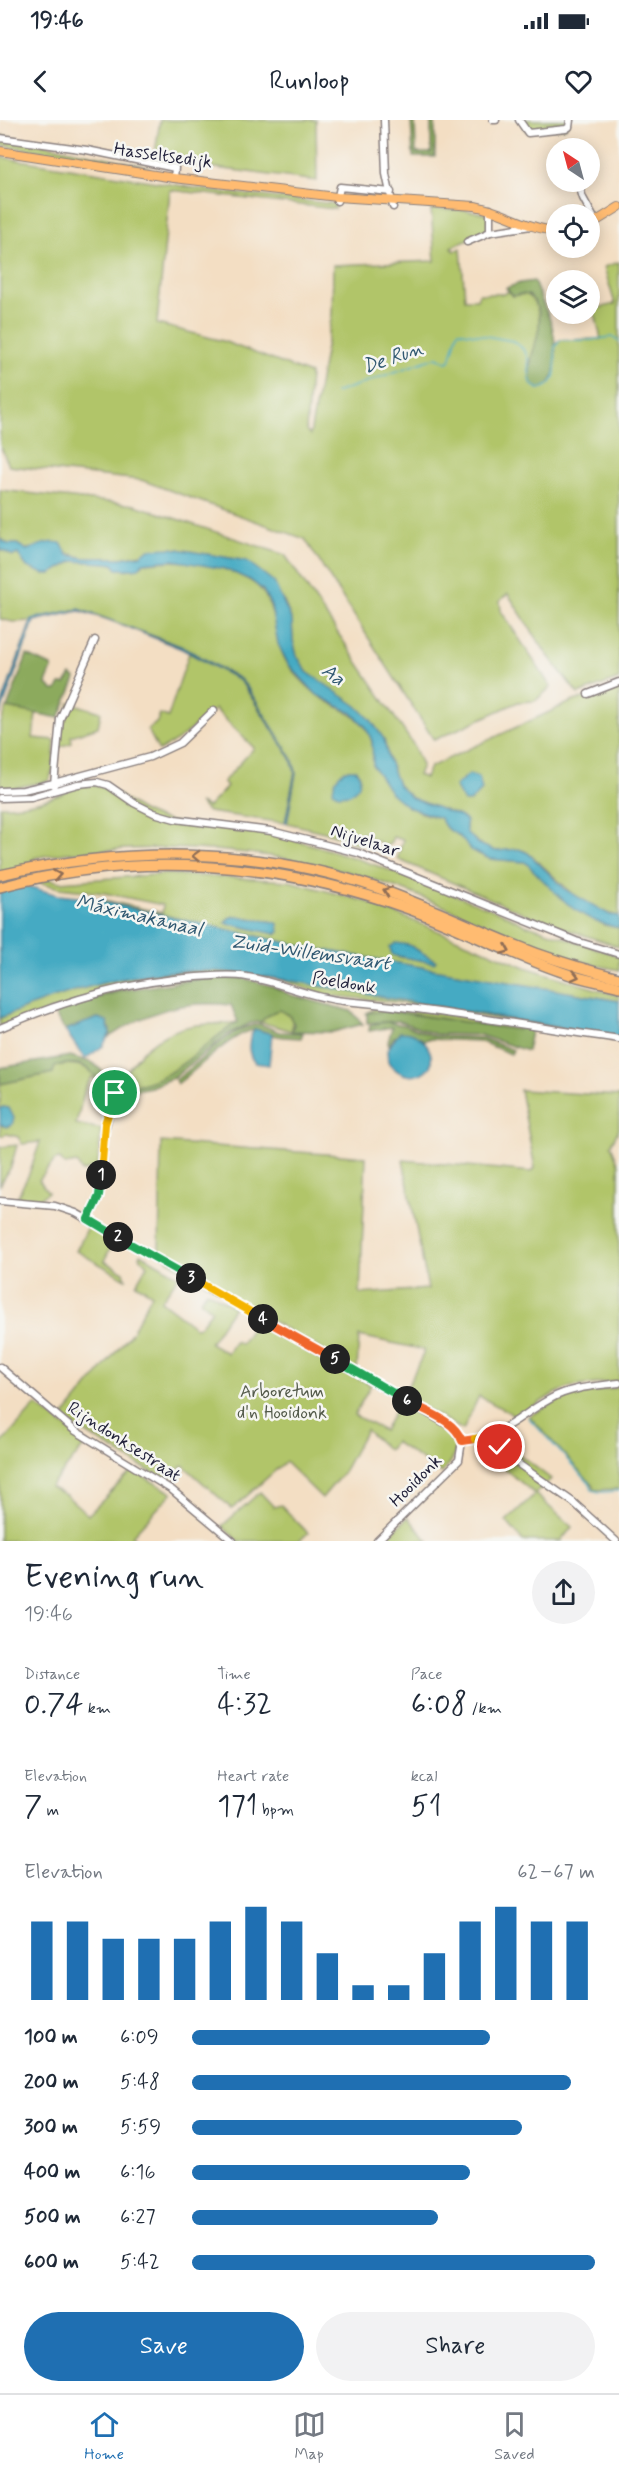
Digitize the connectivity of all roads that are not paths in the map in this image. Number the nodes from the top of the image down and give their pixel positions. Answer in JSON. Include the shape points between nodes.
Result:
{"nodes":[{"id":1,"x":384,"y":120,"type":"edge"},
{"id":2,"x":519,"y":120,"type":"edge"},
{"id":3,"x":570,"y":120,"type":"edge"},
{"id":4,"x":0,"y":138,"type":"edge"},
{"id":5,"x":0,"y":146,"type":"edge"},
{"id":6,"x":0,"y":151,"type":"edge"},
{"id":7,"x":175,"y":173,"type":"junction"},
{"id":8,"x":391,"y":192,"type":"junction"},
{"id":9,"x":337,"y":199,"type":"junction"},
{"id":10,"x":393,"y":204,"type":"junction"},
{"id":11,"x":619,"y":207,"type":"edge"},
{"id":12,"x":490,"y":208,"type":"junction"},
{"id":13,"x":600,"y":219,"type":"edge"},
{"id":14,"x":531,"y":226,"type":"junction"},
{"id":15,"x":546,"y":229,"type":"edge"},
{"id":16,"x":489,"y":232,"type":"junction"},
{"id":17,"x":466,"y":242,"type":"dead end"},
{"id":18,"x":95,"y":640,"type":"dead end"},
{"id":19,"x":619,"y":682,"type":"edge"},
{"id":20,"x":588,"y":694,"type":"dead end"},
{"id":21,"x":214,"y":710,"type":"dead end"},
{"id":22,"x":98,"y":771,"type":"junction"},
{"id":23,"x":97,"y":782,"type":"junction"},
{"id":24,"x":54,"y":783,"type":"junction"},
{"id":25,"x":0,"y":791,"type":"edge"},
{"id":26,"x":52,"y":791,"type":"junction"},
{"id":27,"x":0,"y":798,"type":"edge"},
{"id":28,"x":3,"y":874,"type":"edge"},
{"id":29,"x":0,"y":887,"type":"edge"},
{"id":30,"x":619,"y":954,"type":"edge"},
{"id":31,"x":619,"y":978,"type":"edge"},
{"id":32,"x":619,"y":987,"type":"edge"},
{"id":33,"x":0,"y":1028,"type":"edge"},
{"id":34,"x":619,"y":1039,"type":"edge"},
{"id":35,"x":115,"y":1093,"type":"dead end"},
{"id":36,"x":0,"y":1201,"type":"edge"},
{"id":37,"x":88,"y":1219,"type":"junction"},
{"id":38,"x":0,"y":1367,"type":"edge"},
{"id":39,"x":619,"y":1383,"type":"edge"},
{"id":40,"x":494,"y":1435,"type":"junction"},
{"id":41,"x":462,"y":1441,"type":"junction"},
{"id":42,"x":384,"y":1534,"type":"junction"},
{"id":43,"x":233,"y":1541,"type":"edge"},
{"id":44,"x":377,"y":1541,"type":"edge"},
{"id":45,"x":389,"y":1541,"type":"edge"},
{"id":46,"x":616,"y":1541,"type":"edge"}],
"edges":[{"from":1,"to":8,"type":"street","via":[[386,174]]},
{"from":2,"to":3,"type":"street","via":[[528,133],[566,129]]},
{"from":4,"to":7,"type":"street","name":"Hasseltsedijk","via":[[87,150]]},
{"from":5,"to":7,"type":"main road","name":"Hasseltsedijk"},
{"from":6,"to":7,"type":"main road","name":"Hasseltsedijk"},
{"from":7,"to":9,"type":"main road","name":"Hasseltsedijk"},
{"from":8,"to":9,"type":"street","name":"Hasseltsedijk","via":[[339,187]]},
{"from":8,"to":10,"type":"street"},
{"from":9,"to":10,"type":"main road","name":"Hasseltsedijk"},
{"from":10,"to":12,"type":"main road","name":"Hasseltsedijk"},
{"from":11,"to":13,"type":"main road"},
{"from":12,"to":14,"type":"main road","name":"Hasseltsedijk"},
{"from":12,"to":16,"type":"street"},
{"from":14,"to":15,"type":"main road","name":"Hasseltsedijk"},
{"from":14,"to":16,"type":"street"},
{"from":16,"to":17,"type":"street"},
{"from":18,"to":24,"type":"street","via":[[60,719]]},
{"from":19,"to":20,"type":"street"},
{"from":21,"to":22,"type":"street","via":[[180,743],[166,751]]},
{"from":22,"to":23,"type":"street"},
{"from":22,"to":24,"type":"street"},
{"from":23,"to":26,"type":"street"},
{"from":23,"to":30,"type":"street","name":"Nijvelaar","via":[[144,808],[175,819],[271,831],[358,853],[576,941]]},
{"from":24,"to":25,"type":"street"},
{"from":24,"to":26,"type":"street"},
{"from":26,"to":27,"type":"street"},
{"from":31,"to":28,"type":"highway","one_way":true,"via":[[535,952],[374,887],[297,867],[189,855],[126,856],[52,863]]},
{"from":29,"to":32,"type":"highway","one_way":true,"via":[[83,870],[145,865],[251,869],[371,896],[564,973]]},
{"from":33,"to":34,"type":"street","name":"Poeldonk","via":[[54,1006],[116,988],[230,975],[322,998]]},
{"from":35,"to":37,"type":"street","via":[[103,1137],[99,1196]]},
{"from":36,"to":37,"type":"street","via":[[56,1206]]},
{"from":37,"to":41,"type":"street","via":[[446,1422]]},
{"from":38,"to":43,"type":"street","name":"Rijndonksestraat","via":[[74,1430],[172,1490]]},
{"from":39,"to":40,"type":"street","via":[[567,1391]]},
{"from":40,"to":41,"type":"street"},
{"from":40,"to":46,"type":"street","via":[[504,1454],[573,1502]]},
{"from":41,"to":42,"type":"street","name":"Hooidonk","via":[[462,1452],[454,1467]]},
{"from":42,"to":44,"type":"street","name":"Hooidonk"},
{"from":42,"to":45,"type":"street"}]}
